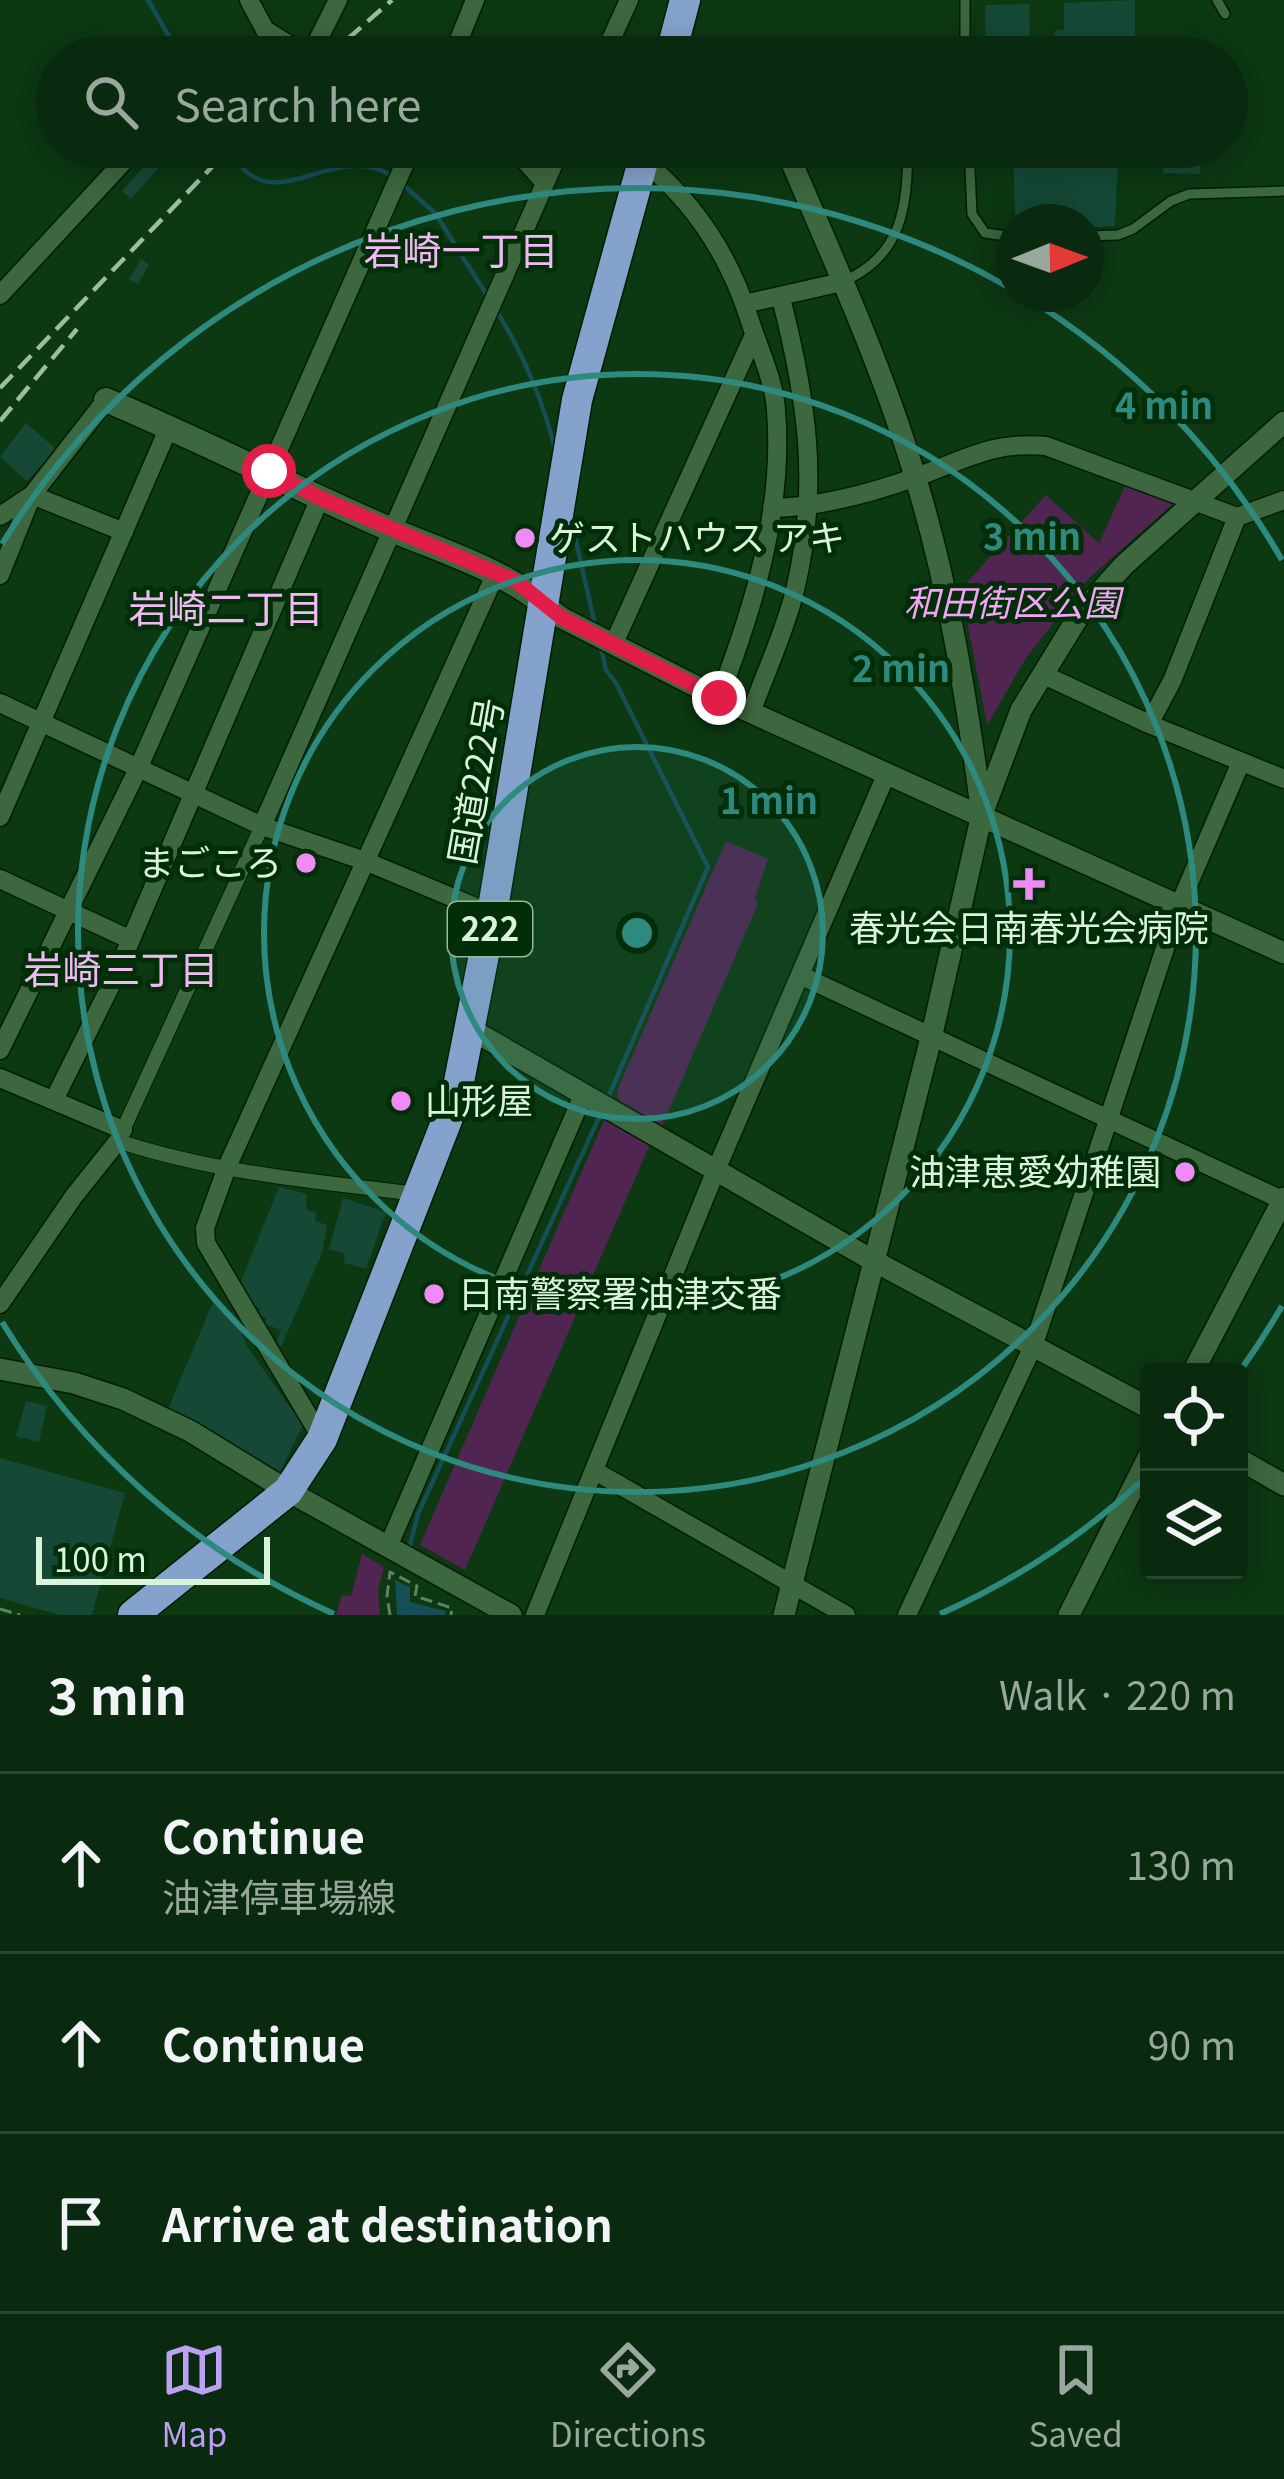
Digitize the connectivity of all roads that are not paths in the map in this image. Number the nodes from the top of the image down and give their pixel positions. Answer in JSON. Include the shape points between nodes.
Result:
{"nodes":[{"id":1,"x":249,"y":0,"type":"edge"},
{"id":2,"x":338,"y":0,"type":"edge"},
{"id":3,"x":475,"y":0,"type":"edge"},
{"id":4,"x":629,"y":0,"type":"edge"},
{"id":5,"x":685,"y":0,"type":"edge"},
{"id":6,"x":965,"y":0,"type":"edge"},
{"id":7,"x":1216,"y":0,"type":"edge"},
{"id":8,"x":1225,"y":14,"type":"dead end"},
{"id":9,"x":274,"y":36,"type":"edge"},
{"id":10,"x":320,"y":36,"type":"edge"},
{"id":11,"x":460,"y":36,"type":"edge"},
{"id":12,"x":613,"y":36,"type":"edge"},
{"id":13,"x":680,"y":36,"type":"edge"},
{"id":14,"x":965,"y":36,"type":"edge"},
{"id":15,"x":118,"y":168,"type":"edge"},
{"id":16,"x":403,"y":168,"type":"edge"},
{"id":17,"x":532,"y":168,"type":"edge"},
{"id":18,"x":551,"y":168,"type":"edge"},
{"id":19,"x":642,"y":168,"type":"edge"},
{"id":20,"x":657,"y":168,"type":"edge"},
{"id":21,"x":794,"y":168,"type":"edge"},
{"id":22,"x":908,"y":168,"type":"edge"},
{"id":23,"x":970,"y":168,"type":"edge"},
{"id":24,"x":544,"y":182,"type":"junction"},
{"id":25,"x":1284,"y":191,"type":"edge"},
{"id":26,"x":996,"y":235,"type":"edge"},
{"id":27,"x":1104,"y":235,"type":"edge"},
{"id":28,"x":842,"y":282,"type":"junction"},
{"id":29,"x":0,"y":295,"type":"edge"},
{"id":30,"x":782,"y":298,"type":"junction"},
{"id":31,"x":744,"y":304,"type":"junction"},
{"id":32,"x":754,"y":335,"type":"junction"},
{"id":33,"x":106,"y":400,"type":"joint"},
{"id":34,"x":1284,"y":422,"type":"edge"},
{"id":35,"x":169,"y":427,"type":"junction"},
{"id":36,"x":269,"y":471,"type":"junction"},
{"id":37,"x":916,"y":477,"type":"junction"},
{"id":38,"x":32,"y":495,"type":"junction"},
{"id":39,"x":320,"y":498,"type":"junction"},
{"id":40,"x":1284,"y":500,"type":"edge"},
{"id":41,"x":1195,"y":501,"type":"junction"},
{"id":42,"x":772,"y":508,"type":"junction"},
{"id":43,"x":809,"y":508,"type":"junction"},
{"id":44,"x":0,"y":516,"type":"edge"},
{"id":45,"x":1237,"y":517,"type":"junction"},
{"id":46,"x":392,"y":530,"type":"junction"},
{"id":47,"x":124,"y":532,"type":"junction"},
{"id":48,"x":496,"y":573,"type":"junction"},
{"id":49,"x":0,"y":575,"type":"edge"},
{"id":50,"x":545,"y":605,"type":"junction"},
{"id":51,"x":614,"y":643,"type":"junction"},
{"id":52,"x":1042,"y":674,"type":"junction"},
{"id":53,"x":719,"y":698,"type":"junction"},
{"id":54,"x":0,"y":704,"type":"edge"},
{"id":55,"x":751,"y":712,"type":"junction"},
{"id":56,"x":41,"y":724,"type":"junction"},
{"id":57,"x":1149,"y":724,"type":"junction"},
{"id":58,"x":1240,"y":762,"type":"junction"},
{"id":59,"x":138,"y":769,"type":"junction"},
{"id":60,"x":886,"y":775,"type":"junction"},
{"id":61,"x":1284,"y":779,"type":"edge"},
{"id":62,"x":194,"y":794,"type":"junction"},
{"id":63,"x":982,"y":814,"type":"junction"},
{"id":64,"x":0,"y":817,"type":"edge"},
{"id":65,"x":262,"y":826,"type":"junction"},
{"id":66,"x":365,"y":861,"type":"junction"},
{"id":67,"x":0,"y":879,"type":"edge"},
{"id":68,"x":1179,"y":906,"type":"junction"},
{"id":69,"x":68,"y":911,"type":"junction"},
{"id":70,"x":493,"y":914,"type":"junction"},
{"id":71,"x":131,"y":940,"type":"junction"},
{"id":72,"x":1284,"y":953,"type":"edge"},
{"id":73,"x":802,"y":976,"type":"junction"},
{"id":74,"x":470,"y":1028,"type":"junction"},
{"id":75,"x":932,"y":1034,"type":"junction"},
{"id":76,"x":0,"y":1050,"type":"edge"},
{"id":77,"x":0,"y":1078,"type":"edge"},
{"id":78,"x":589,"y":1096,"type":"junction"},
{"id":79,"x":55,"y":1098,"type":"junction"},
{"id":80,"x":1111,"y":1120,"type":"junction"},
{"id":81,"x":120,"y":1136,"type":"junction"},
{"id":82,"x":227,"y":1168,"type":"junction"},
{"id":83,"x":716,"y":1170,"type":"junction"},
{"id":84,"x":419,"y":1194,"type":"junction"},
{"id":85,"x":1284,"y":1200,"type":"edge"},
{"id":86,"x":872,"y":1260,"type":"junction"},
{"id":87,"x":0,"y":1304,"type":"edge"},
{"id":88,"x":1034,"y":1344,"type":"junction"},
{"id":89,"x":1198,"y":1363,"type":"edge"},
{"id":90,"x":0,"y":1369,"type":"edge"},
{"id":91,"x":1140,"y":1403,"type":"edge"},
{"id":92,"x":322,"y":1439,"type":"junction"},
{"id":93,"x":1248,"y":1465,"type":"edge"},
{"id":94,"x":595,"y":1471,"type":"junction"},
{"id":95,"x":1141,"y":1471,"type":"edge"},
{"id":96,"x":1284,"y":1485,"type":"edge"},
{"id":97,"x":288,"y":1491,"type":"junction"},
{"id":98,"x":392,"y":1549,"type":"junction"},
{"id":99,"x":793,"y":1585,"type":"junction"},
{"id":100,"x":133,"y":1615,"type":"edge"},
{"id":101,"x":510,"y":1615,"type":"edge"},
{"id":102,"x":535,"y":1615,"type":"edge"},
{"id":103,"x":784,"y":1615,"type":"edge"},
{"id":104,"x":846,"y":1615,"type":"edge"},
{"id":105,"x":907,"y":1615,"type":"edge"},
{"id":106,"x":1069,"y":1615,"type":"edge"}],
"edges":[{"from":1,"to":9,"type":"street"},
{"from":2,"to":10,"type":"street"},
{"from":3,"to":11,"type":"street"},
{"from":4,"to":12,"type":"street"},
{"from":5,"to":13,"type":"highway"},
{"from":6,"to":14,"type":"lane"},
{"from":7,"to":8,"type":"lane"},
{"from":15,"to":29,"type":"street"},
{"from":16,"to":36,"type":"street"},
{"from":17,"to":24,"type":"street"},
{"from":18,"to":24,"type":"street"},
{"from":19,"to":50,"type":"highway","name":"国道222号","number":"222","via":[[577,400]]},
{"from":20,"to":31,"type":"street","via":[[700,215]]},
{"from":21,"to":28,"type":"street"},
{"from":22,"to":28,"type":"lane","via":[[899,227],[879,260]]},
{"from":23,"to":26,"type":"lane","via":[[972,214]]},
{"from":24,"to":46,"type":"street"},
{"from":25,"to":27,"type":"lane","via":[[1189,194],[1133,229]]},
{"from":28,"to":30,"type":"street"},
{"from":28,"to":37,"type":"street"},
{"from":30,"to":31,"type":"street"},
{"from":30,"to":43,"type":"street","via":[[809,430]]},
{"from":31,"to":32,"type":"street"},
{"from":32,"to":42,"type":"street","via":[[776,410]]},
{"from":32,"to":51,"type":"street"},
{"from":33,"to":35,"type":"main road"},
{"from":33,"to":38,"type":"street"},
{"from":34,"to":41,"type":"street"},
{"from":35,"to":36,"type":"main road"},
{"from":35,"to":47,"type":"street"},
{"from":36,"to":39,"type":"main road"},
{"from":36,"to":59,"type":"street"},
{"from":37,"to":41,"type":"street","via":[[995,446],[1046,446]]},
{"from":37,"to":43,"type":"street"},
{"from":37,"to":63,"type":"street","via":[[956,639]]},
{"from":38,"to":44,"type":"street"},
{"from":38,"to":47,"type":"street"},
{"from":38,"to":49,"type":"street"},
{"from":39,"to":46,"type":"main road"},
{"from":39,"to":62,"type":"street"},
{"from":40,"to":45,"type":"street"},
{"from":41,"to":45,"type":"street"},
{"from":41,"to":52,"type":"street","via":[[1080,614]]},
{"from":42,"to":43,"type":"street"},
{"from":42,"to":53,"type":"street"},
{"from":43,"to":55,"type":"street","via":[[795,592]]},
{"from":45,"to":57,"type":"street"},
{"from":46,"to":48,"type":"main road"},
{"from":46,"to":65,"type":"street"},
{"from":47,"to":56,"type":"street"},
{"from":48,"to":50,"type":"main road"},
{"from":48,"to":66,"type":"street"},
{"from":50,"to":51,"type":"street"},
{"from":50,"to":70,"type":"highway","name":"国道222号","number":"222"},
{"from":51,"to":53,"type":"street"},
{"from":52,"to":57,"type":"street"},
{"from":52,"to":63,"type":"street"},
{"from":53,"to":55,"type":"street"},
{"from":54,"to":56,"type":"street"},
{"from":55,"to":60,"type":"street"},
{"from":56,"to":59,"type":"street"},
{"from":56,"to":64,"type":"street"},
{"from":57,"to":58,"type":"street"},
{"from":58,"to":61,"type":"street"},
{"from":58,"to":68,"type":"street"},
{"from":59,"to":62,"type":"street"},
{"from":59,"to":69,"type":"street"},
{"from":60,"to":63,"type":"street"},
{"from":60,"to":73,"type":"street"},
{"from":62,"to":65,"type":"street"},
{"from":62,"to":71,"type":"street"},
{"from":63,"to":68,"type":"street"},
{"from":63,"to":75,"type":"street"},
{"from":65,"to":66,"type":"street"},
{"from":65,"to":81,"type":"street"},
{"from":66,"to":70,"type":"street"},
{"from":66,"to":82,"type":"street"},
{"from":67,"to":69,"type":"street"},
{"from":68,"to":72,"type":"street"},
{"from":68,"to":80,"type":"street"},
{"from":69,"to":71,"type":"street"},
{"from":69,"to":76,"type":"street"},
{"from":70,"to":74,"type":"highway","name":"国道222号","number":"222"},
{"from":71,"to":79,"type":"street"},
{"from":73,"to":75,"type":"street"},
{"from":73,"to":83,"type":"street"},
{"from":74,"to":78,"type":"street"},
{"from":74,"to":84,"type":"highway","name":"国道222号","number":"222","via":[[456,1097]]},
{"from":75,"to":80,"type":"street"},
{"from":75,"to":86,"type":"street"},
{"from":77,"to":79,"type":"street"},
{"from":78,"to":83,"type":"street"},
{"from":78,"to":98,"type":"street"},
{"from":79,"to":81,"type":"street"},
{"from":80,"to":85,"type":"street"},
{"from":80,"to":88,"type":"street"},
{"from":81,"to":82,"type":"street","via":[[158,1154]]},
{"from":81,"to":87,"type":"street"},
{"from":82,"to":84,"type":"street"},
{"from":82,"to":92,"type":"street","via":[[206,1243]]},
{"from":83,"to":86,"type":"street"},
{"from":83,"to":94,"type":"street"},
{"from":84,"to":92,"type":"highway","name":"国道222号","number":"222"},
{"from":85,"to":89,"type":"street"},
{"from":86,"to":88,"type":"street"},
{"from":86,"to":99,"type":"street"},
{"from":88,"to":91,"type":"street"},
{"from":88,"to":105,"type":"street"},
{"from":90,"to":97,"type":"street","via":[[123,1399]]},
{"from":92,"to":97,"type":"highway","name":"国道222号","number":"222"},
{"from":93,"to":96,"type":"street"},
{"from":94,"to":99,"type":"street"},
{"from":94,"to":102,"type":"street"},
{"from":95,"to":106,"type":"street"},
{"from":97,"to":98,"type":"street"},
{"from":97,"to":100,"type":"highway","name":"国道222号","number":"222"},
{"from":98,"to":101,"type":"street"},
{"from":99,"to":103,"type":"street"},
{"from":99,"to":104,"type":"street"}]}
